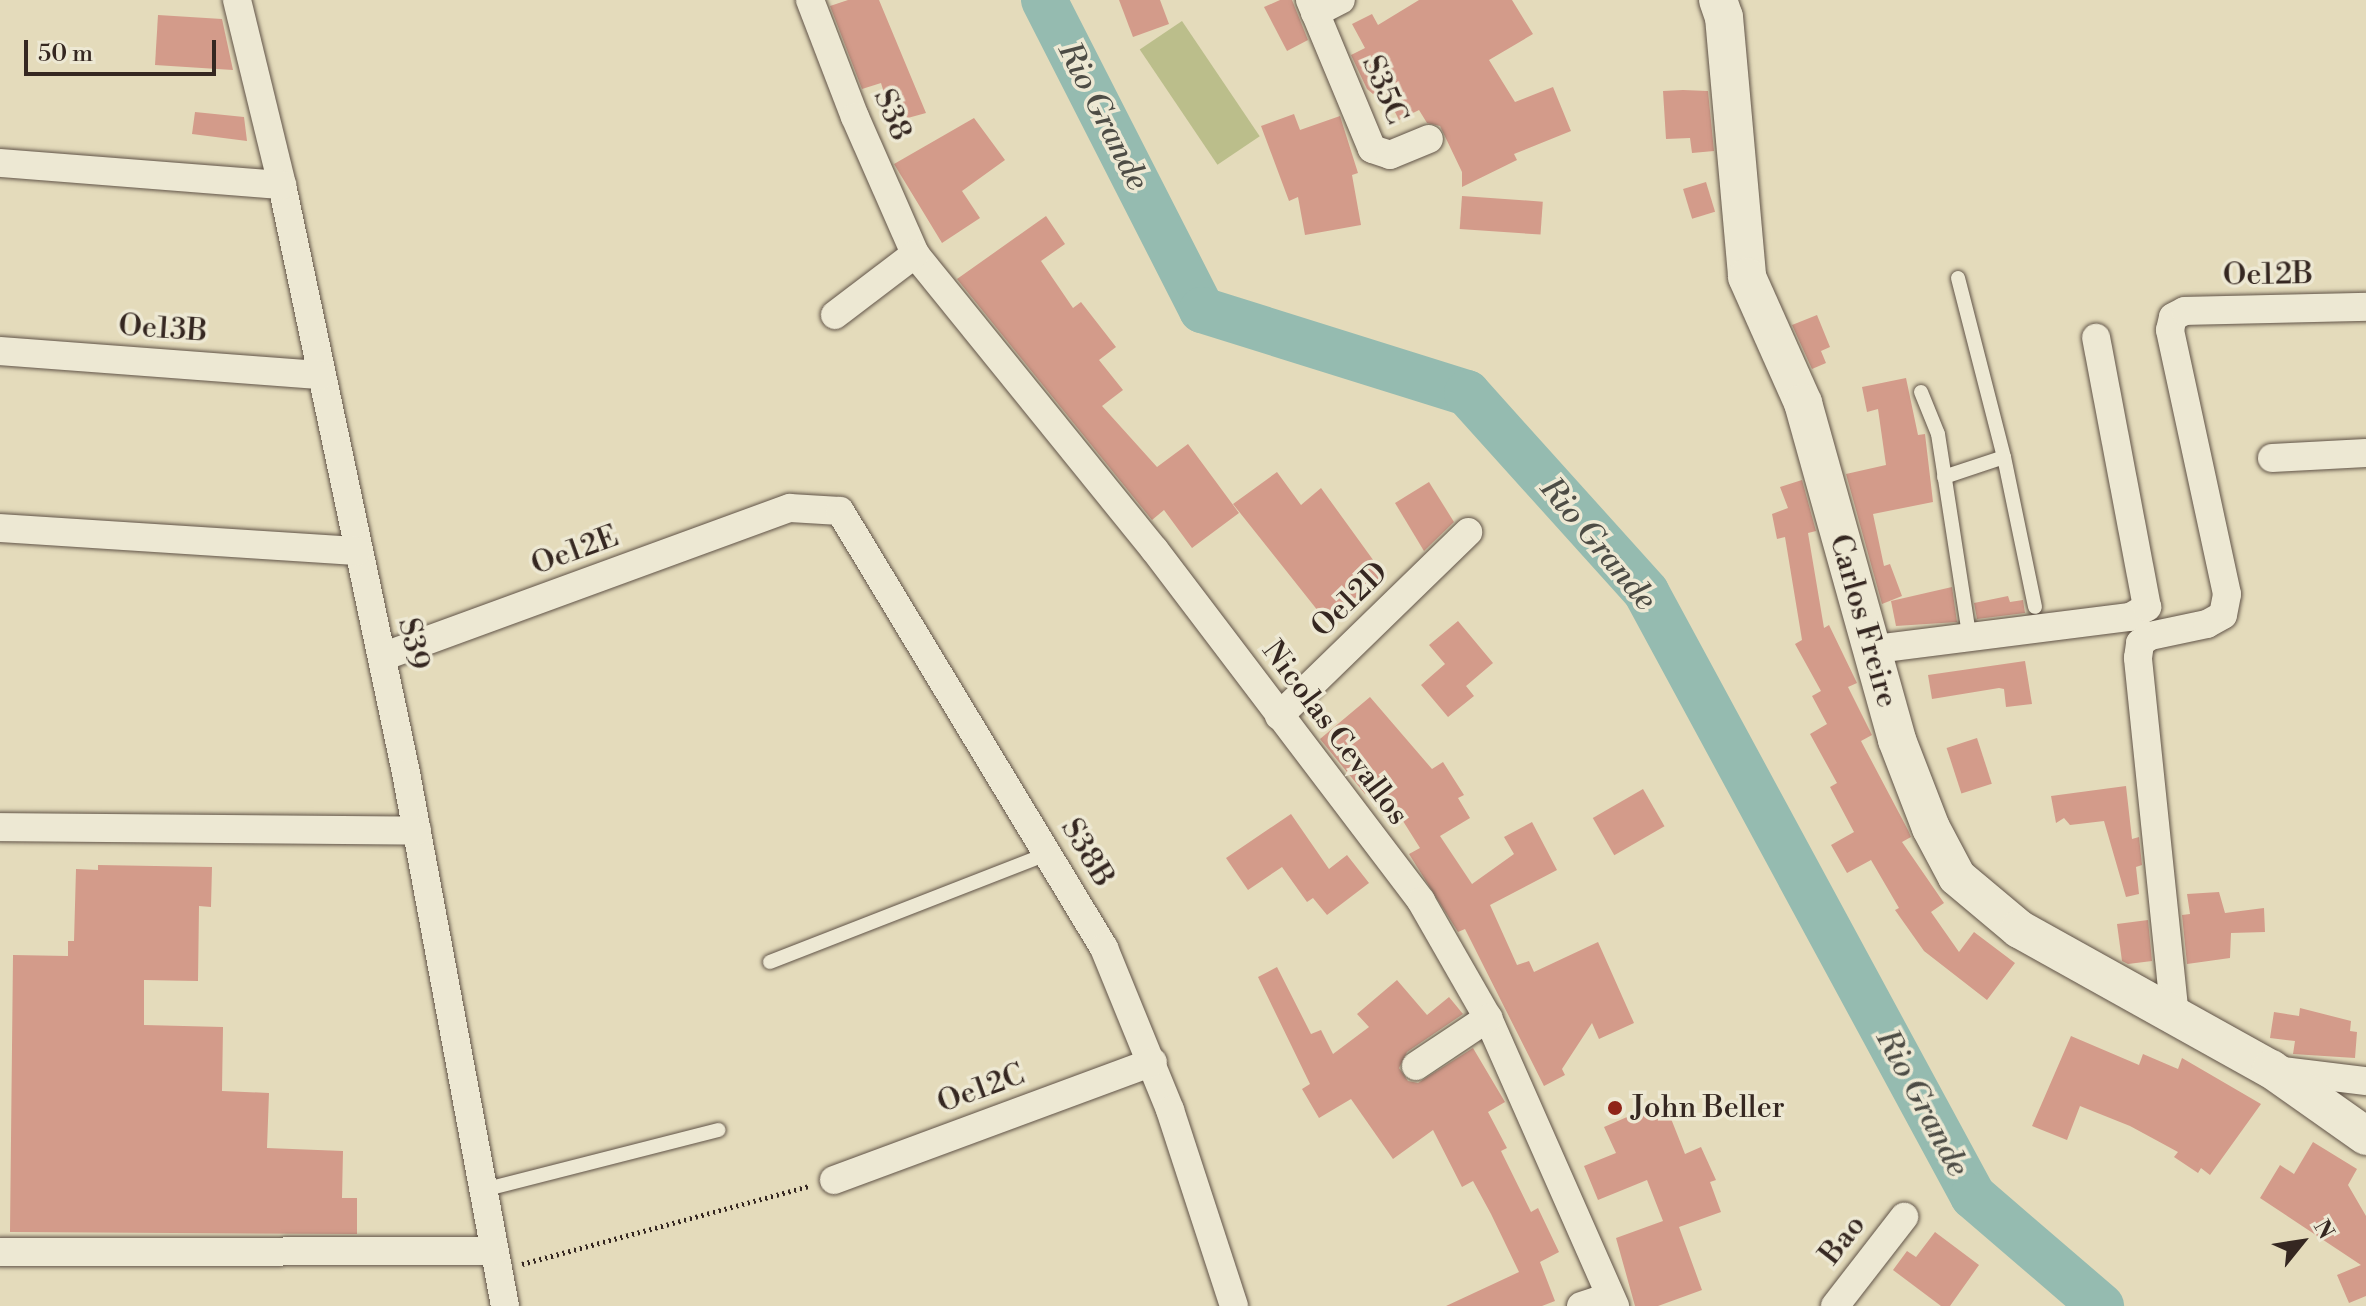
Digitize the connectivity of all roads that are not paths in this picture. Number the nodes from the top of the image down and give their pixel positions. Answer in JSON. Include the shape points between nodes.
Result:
{"nodes":[{"id":1,"x":237,"y":0,"type":"edge"},
{"id":2,"x":810,"y":0,"type":"edge"},
{"id":3,"x":1341,"y":0,"type":"edge"},
{"id":4,"x":1718,"y":0,"type":"edge"},
{"id":5,"x":1313,"y":7,"type":"edge"},
{"id":6,"x":1429,"y":139,"type":"dead end"},
{"id":7,"x":0,"y":163,"type":"edge"},
{"id":8,"x":282,"y":185,"type":"junction"},
{"id":9,"x":915,"y":254,"type":"junction"},
{"id":10,"x":1958,"y":278,"type":"dead end"},
{"id":11,"x":2366,"y":307,"type":"edge"},
{"id":12,"x":835,"y":315,"type":"dead end"},
{"id":13,"x":2096,"y":338,"type":"dead end"},
{"id":14,"x":0,"y":351,"type":"edge"},
{"id":15,"x":321,"y":375,"type":"junction"},
{"id":16,"x":1921,"y":392,"type":"dead end"},
{"id":17,"x":2366,"y":453,"type":"edge"},
{"id":18,"x":2004,"y":457,"type":"junction"},
{"id":19,"x":2272,"y":458,"type":"dead end"},
{"id":20,"x":1944,"y":477,"type":"junction"},
{"id":21,"x":790,"y":508,"type":"joint"},
{"id":22,"x":0,"y":528,"type":"edge"},
{"id":23,"x":1468,"y":532,"type":"dead end"},
{"id":24,"x":357,"y":551,"type":"junction"},
{"id":25,"x":2035,"y":607,"type":"dead end"},
{"id":26,"x":1969,"y":635,"type":"junction"},
{"id":27,"x":1868,"y":650,"type":"junction"},
{"id":28,"x":382,"y":657,"type":"junction"},
{"id":29,"x":1279,"y":716,"type":"junction"},
{"id":30,"x":0,"y":827,"type":"edge"},
{"id":31,"x":417,"y":831,"type":"junction"},
{"id":32,"x":1047,"y":854,"type":"junction"},
{"id":33,"x":770,"y":962,"type":"dead end"},
{"id":34,"x":2175,"y":1017,"type":"junction"},
{"id":35,"x":1488,"y":1018,"type":"junction"},
{"id":36,"x":1153,"y":1062,"type":"junction"},
{"id":37,"x":1416,"y":1066,"type":"dead end"},
{"id":38,"x":2271,"y":1069,"type":"junction"},
{"id":39,"x":2366,"y":1081,"type":"edge"},
{"id":40,"x":718,"y":1130,"type":"dead end"},
{"id":41,"x":2366,"y":1136,"type":"edge"},
{"id":42,"x":834,"y":1180,"type":"road end"},
{"id":43,"x":483,"y":1190,"type":"junction"},
{"id":44,"x":1904,"y":1217,"type":"dead end"},
{"id":45,"x":0,"y":1252,"type":"edge"},
{"id":46,"x":495,"y":1261,"type":"junction"},
{"id":47,"x":1612,"y":1302,"type":"edge"},
{"id":48,"x":505,"y":1306,"type":"edge"},
{"id":49,"x":1234,"y":1306,"type":"edge"},
{"id":50,"x":1581,"y":1306,"type":"edge"},
{"id":51,"x":1835,"y":1306,"type":"edge"}],
"edges":[{"from":1,"to":8,"type":"street","name":"S39"},
{"from":2,"to":9,"type":"street","name":"S38"},
{"from":3,"to":5,"type":"street"},
{"from":4,"to":27,"type":"street","name":"Carlos Freire","via":[[1724,17],[1747,277],[1803,403]]},
{"from":5,"to":6,"type":"street","name":"S35C","via":[[1372,149],[1390,155]]},
{"from":7,"to":8,"type":"street"},
{"from":8,"to":15,"type":"street","name":"S39"},
{"from":9,"to":12,"type":"street"},
{"from":9,"to":29,"type":"street","name":"Nicolas Cevallos","via":[[1154,549]]},
{"from":10,"to":18,"type":"lane"},
{"from":11,"to":34,"type":"street","name":"Oe12B","via":[[2185,311],[2173,317],[2170,330],[2227,594],[2223,615],[2207,624],[2150,636],[2140,643],[2138,658]]},
{"from":13,"to":26,"type":"street","via":[[2147,607],[2130,617]]},
{"from":14,"to":15,"type":"street","name":"Oe13B"},
{"from":15,"to":24,"type":"street","name":"S39"},
{"from":16,"to":20,"type":"lane","via":[[1938,434]]},
{"from":17,"to":19,"type":"street"},
{"from":18,"to":20,"type":"lane"},
{"from":18,"to":25,"type":"lane"},
{"from":20,"to":26,"type":"lane"},
{"from":21,"to":28,"type":"street","name":"Oe12E"},
{"from":21,"to":32,"type":"street","name":"S38B","via":[[840,511]]},
{"from":22,"to":24,"type":"street"},
{"from":23,"to":29,"type":"street","name":"Oe12D"},
{"from":24,"to":28,"type":"street","name":"S39"},
{"from":26,"to":27,"type":"street"},
{"from":27,"to":34,"type":"street","name":"Carlos Freire","via":[[1931,828],[1964,886],[2019,929]]},
{"from":28,"to":31,"type":"street","name":"S39"},
{"from":29,"to":35,"type":"street","name":"Nicolas Cevallos","via":[[1421,901]]},
{"from":30,"to":31,"type":"street"},
{"from":31,"to":43,"type":"street","name":"S39"},
{"from":32,"to":33,"type":"lane"},
{"from":32,"to":36,"type":"street","name":"S38B","via":[[1104,948]]},
{"from":34,"to":38,"type":"street","name":"Carlos Freire"},
{"from":35,"to":37,"type":"street"},
{"from":35,"to":47,"type":"street","name":"Nicolas Cevallos"},
{"from":36,"to":42,"type":"street","name":"Oe12C"},
{"from":36,"to":49,"type":"street","name":"S38B"},
{"from":38,"to":39,"type":"street"},
{"from":38,"to":41,"type":"street","name":"Carlos Freire"},
{"from":40,"to":43,"type":"lane"},
{"from":43,"to":46,"type":"street","name":"S39"},
{"from":44,"to":51,"type":"street","name":"Bao"},
{"from":45,"to":46,"type":"street"},
{"from":46,"to":48,"type":"street","name":"S39"},
{"from":47,"to":50,"type":"street"}]}
